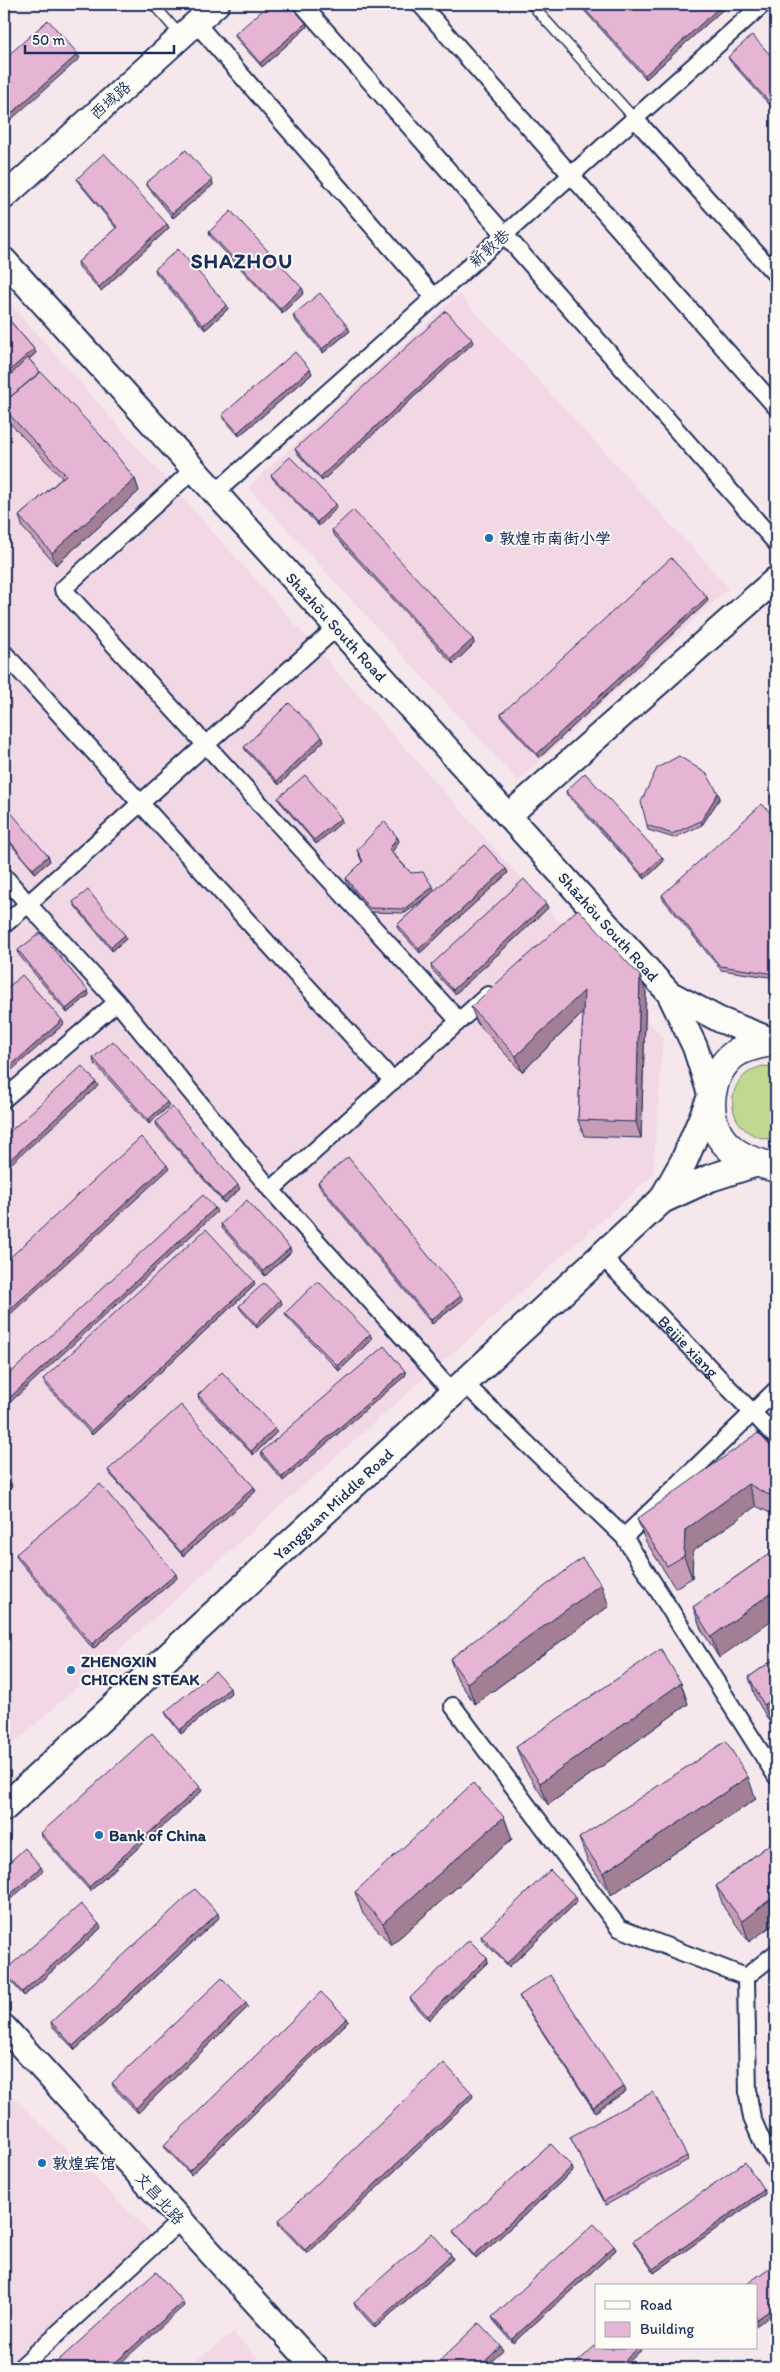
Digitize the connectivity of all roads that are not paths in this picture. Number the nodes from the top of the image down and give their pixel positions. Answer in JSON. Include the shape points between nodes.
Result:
{"nodes":[{"id":1,"x":153,"y":4,"type":"edge"},
{"id":2,"x":217,"y":4,"type":"edge"},
{"id":3,"x":302,"y":4,"type":"edge"},
{"id":4,"x":420,"y":4,"type":"edge"},
{"id":5,"x":531,"y":4,"type":"edge"},
{"id":6,"x":763,"y":4,"type":"edge"},
{"id":7,"x":189,"y":29,"type":"junction"},
{"id":8,"x":634,"y":118,"type":"junction"},
{"id":9,"x":572,"y":175,"type":"junction"},
{"id":10,"x":4,"y":197,"type":"edge"},
{"id":11,"x":505,"y":234,"type":"junction"},
{"id":12,"x":4,"y":260,"type":"edge"},
{"id":13,"x":776,"y":275,"type":"edge"},
{"id":14,"x":434,"y":297,"type":"junction"},
{"id":15,"x":776,"y":407,"type":"edge"},
{"id":16,"x":194,"y":469,"type":"junction"},
{"id":17,"x":215,"y":493,"type":"junction"},
{"id":18,"x":776,"y":544,"type":"edge"},
{"id":19,"x":776,"y":581,"type":"edge"},
{"id":20,"x":337,"y":627,"type":"junction"},
{"id":21,"x":4,"y":653,"type":"edge"},
{"id":22,"x":206,"y":744,"type":"junction"},
{"id":23,"x":139,"y":804,"type":"junction"},
{"id":24,"x":508,"y":816,"type":"junction"},
{"id":25,"x":4,"y":876,"type":"edge"},
{"id":26,"x":28,"y":904,"type":"junction"},
{"id":27,"x":4,"y":924,"type":"edge"},
{"id":28,"x":502,"y":982,"type":"edge"},
{"id":29,"x":669,"y":993,"type":"junction"},
{"id":30,"x":117,"y":1002,"type":"junction"},
{"id":31,"x":459,"y":1021,"type":"junction"},
{"id":32,"x":776,"y":1042,"type":"edge"},
{"id":33,"x":393,"y":1081,"type":"junction"},
{"id":34,"x":710,"y":1097,"type":"junction"},
{"id":35,"x":4,"y":1099,"type":"edge"},
{"id":36,"x":770,"y":1165,"type":"edge"},
{"id":37,"x":271,"y":1190,"type":"junction"},
{"id":38,"x":662,"y":1200,"type":"junction"},
{"id":39,"x":602,"y":1256,"type":"junction"},
{"id":40,"x":458,"y":1388,"type":"junction"},
{"id":41,"x":776,"y":1390,"type":"edge"},
{"id":42,"x":752,"y":1414,"type":"junction"},
{"id":43,"x":776,"y":1437,"type":"edge"},
{"id":44,"x":624,"y":1537,"type":"junction"},
{"id":45,"x":453,"y":1706,"type":"dead end"},
{"id":46,"x":776,"y":1776,"type":"edge"},
{"id":47,"x":4,"y":1808,"type":"edge"},
{"id":48,"x":776,"y":1953,"type":"edge"},
{"id":49,"x":746,"y":1977,"type":"junction"},
{"id":50,"x":4,"y":2027,"type":"edge"},
{"id":51,"x":776,"y":2163,"type":"edge"},
{"id":52,"x":180,"y":2220,"type":"junction"},
{"id":53,"x":20,"y":2368,"type":"edge"},
{"id":54,"x":316,"y":2368,"type":"edge"}],
"edges":[{"from":1,"to":7,"type":"lane"},
{"from":2,"to":7,"type":"main road","name":"西域路"},
{"from":3,"to":11,"type":"street"},
{"from":4,"to":9,"type":"street"},
{"from":5,"to":8,"type":"lane"},
{"from":6,"to":8,"type":"street","name":"新敦巷"},
{"from":7,"to":10,"type":"main road","name":"西域路"},
{"from":7,"to":14,"type":"street"},
{"from":8,"to":9,"type":"street","name":"新敦巷"},
{"from":8,"to":13,"type":"street"},
{"from":9,"to":11,"type":"street","name":"新敦巷"},
{"from":9,"to":15,"type":"street"},
{"from":11,"to":14,"type":"street","name":"新敦巷"},
{"from":11,"to":18,"type":"street"},
{"from":12,"to":16,"type":"main road","name":"Shāzhōu South Road"},
{"from":14,"to":17,"type":"street","name":"新敦巷"},
{"from":16,"to":17,"type":"main road","name":"Shāzhōu South Road"},
{"from":16,"to":22,"type":"street","via":[[63,589]]},
{"from":17,"to":20,"type":"main road","name":"Shāzhōu South Road"},
{"from":19,"to":24,"type":"main road"},
{"from":20,"to":22,"type":"street"},
{"from":20,"to":24,"type":"main road","name":"Shāzhōu South Road"},
{"from":21,"to":23,"type":"street"},
{"from":22,"to":23,"type":"street"},
{"from":22,"to":31,"type":"street"},
{"from":23,"to":26,"type":"street"},
{"from":23,"to":33,"type":"street"},
{"from":24,"to":29,"type":"main road","name":"Shāzhōu South Road","via":[[582,911]]},
{"from":25,"to":26,"type":"street"},
{"from":26,"to":27,"type":"street"},
{"from":26,"to":30,"type":"street"},
{"from":28,"to":31,"type":"street"},
{"from":29,"to":32,"type":"main road","via":[[720,1020]]},
{"from":29,"to":34,"type":"main road","via":[[695,1047]]},
{"from":30,"to":35,"type":"street"},
{"from":30,"to":37,"type":"street"},
{"from":31,"to":33,"type":"street"},
{"from":32,"to":34,"type":"highway","via":[[752,1045],[735,1054],[718,1073]]},
{"from":33,"to":37,"type":"street"},
{"from":34,"to":36,"type":"highway","via":[[713,1122],[726,1145],[742,1157]]},
{"from":34,"to":38,"type":"main road","via":[[684,1162]]},
{"from":36,"to":38,"type":"main road","via":[[710,1178]]},
{"from":37,"to":40,"type":"street"},
{"from":38,"to":39,"type":"main road","name":"Yangguan Middle Road"},
{"from":39,"to":40,"type":"main road","name":"Yangguan Middle Road"},
{"from":39,"to":42,"type":"street","name":"Beijie xiang"},
{"from":40,"to":44,"type":"street"},
{"from":40,"to":47,"type":"main road","name":"Yangguan Middle Road"},
{"from":41,"to":42,"type":"street"},
{"from":42,"to":43,"type":"street","name":"Beijie xiang"},
{"from":42,"to":44,"type":"street"},
{"from":44,"to":46,"type":"street"},
{"from":45,"to":49,"type":"street","via":[[619,1928]]},
{"from":48,"to":49,"type":"street"},
{"from":49,"to":51,"type":"street","via":[[748,2095],[764,2146]]},
{"from":50,"to":52,"type":"main road","name":"文昌北路"},
{"from":52,"to":53,"type":"street"},
{"from":52,"to":54,"type":"main road","name":"文昌北路"}]}
